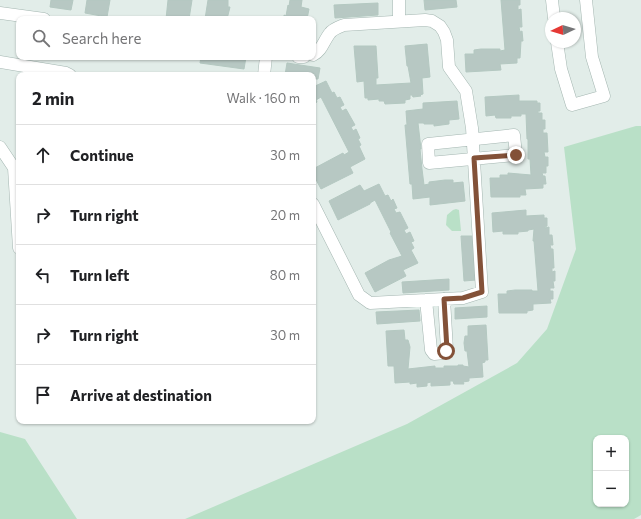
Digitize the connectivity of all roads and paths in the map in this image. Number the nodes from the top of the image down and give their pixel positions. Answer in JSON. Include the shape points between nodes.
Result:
{"nodes":[{"id":1,"x":399,"y":0,"type":"edge"},
{"id":2,"x":552,"y":0,"type":"edge"},
{"id":3,"x":586,"y":0,"type":"edge"},
{"id":4,"x":553,"y":12,"type":"edge"},
{"id":5,"x":0,"y":13,"type":"edge"},
{"id":6,"x":22,"y":16,"type":"edge"},
{"id":7,"x":399,"y":21,"type":"junction"},
{"id":8,"x":558,"y":48,"type":"edge"},
{"id":9,"x":316,"y":53,"type":"edge"},
{"id":10,"x":266,"y":60,"type":"edge"},
{"id":11,"x":0,"y":62,"type":"edge"},
{"id":12,"x":60,"y":72,"type":"edge"},
{"id":13,"x":264,"y":72,"type":"edge"},
{"id":14,"x":473,"y":140,"type":"junction"},
{"id":15,"x":0,"y":147,"type":"edge"},
{"id":16,"x":474,"y":158,"type":"junction"},
{"id":17,"x":16,"y":200,"type":"edge"},
{"id":18,"x":316,"y":210,"type":"edge"},
{"id":19,"x":444,"y":299,"type":"junction"},
{"id":20,"x":426,"y":300,"type":"junction"}],
"edges":[{"from":1,"to":7,"type":"lane"},
{"from":2,"to":4,"type":"lane"},
{"from":3,"to":8,"type":"lane","via":[[592,57],[604,96],[572,105],[561,69]]},
{"from":5,"to":6,"type":"lane"},
{"from":7,"to":9,"type":"lane","via":[[344,25],[330,33]]},
{"from":7,"to":14,"type":"lane","via":[[432,21],[444,32],[449,67],[466,91]]},
{"from":10,"to":13,"type":"lane"},
{"from":11,"to":12,"type":"lane"},
{"from":14,"to":16,"type":"lane"},
{"from":14,"to":16,"type":"lane","via":[[514,135],[516,155]]},
{"from":14,"to":16,"type":"lane","via":[[428,144],[429,163]]},
{"from":15,"to":17,"type":"lane","via":[[14,168]]},
{"from":16,"to":19,"type":"lane","via":[[482,292],[463,298]]},
{"from":18,"to":20,"type":"lane","via":[[359,295],[370,303]]},
{"from":19,"to":20,"type":"lane"},
{"from":19,"to":20,"type":"lane","via":[[447,350],[445,353],[434,354],[431,350]]}]}
